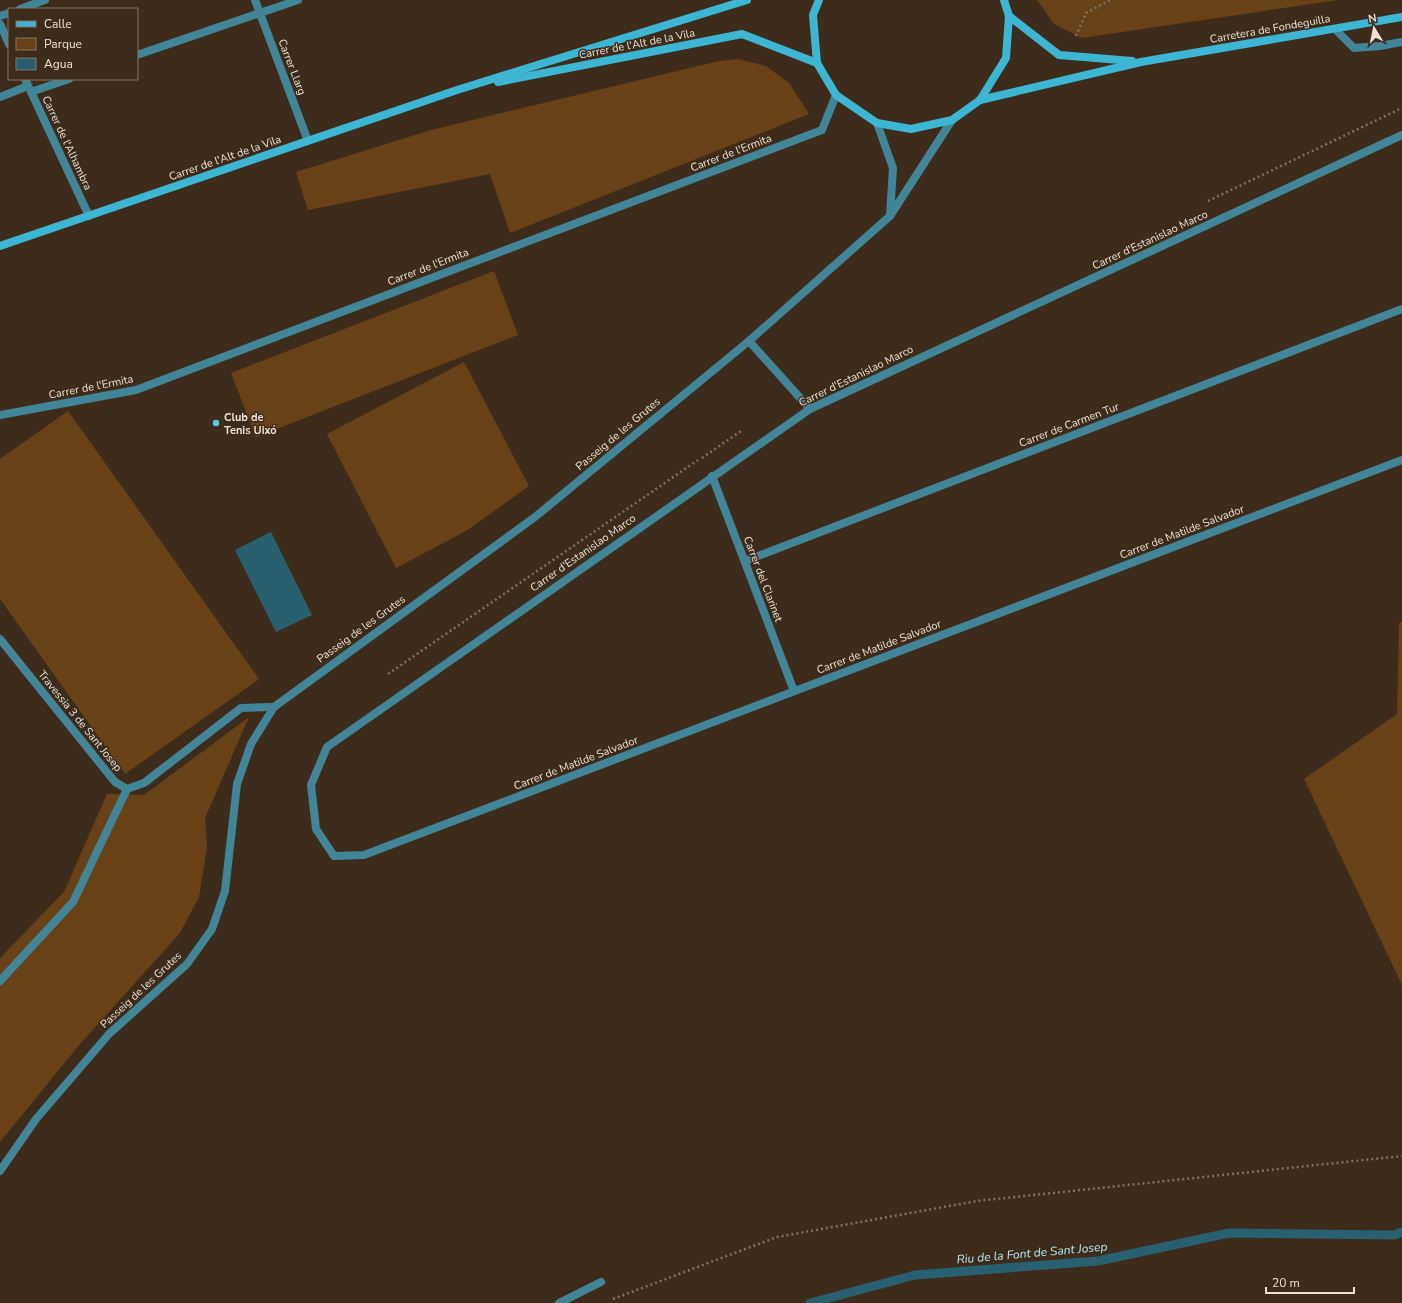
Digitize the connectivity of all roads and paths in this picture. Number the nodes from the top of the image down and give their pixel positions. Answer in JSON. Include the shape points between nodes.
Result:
{"nodes":[{"id":1,"x":45,"y":0,"type":"edge"},
{"id":2,"x":256,"y":0,"type":"edge"},
{"id":3,"x":298,"y":0,"type":"edge"},
{"id":4,"x":747,"y":0,"type":"edge"},
{"id":5,"x":819,"y":0,"type":"edge"},
{"id":6,"x":1004,"y":0,"type":"edge"},
{"id":7,"x":1110,"y":0,"type":"edge"},
{"id":8,"x":23,"y":8,"type":"edge"},
{"id":9,"x":260,"y":13,"type":"junction"},
{"id":10,"x":1009,"y":16,"type":"junction"},
{"id":11,"x":1402,"y":17,"type":"edge"},
{"id":12,"x":0,"y":24,"type":"edge"},
{"id":13,"x":1335,"y":29,"type":"junction"},
{"id":14,"x":1075,"y":38,"type":"dead end"},
{"id":15,"x":8,"y":42,"type":"edge"},
{"id":16,"x":1402,"y":42,"type":"edge"},
{"id":17,"x":138,"y":55,"type":"edge"},
{"id":18,"x":817,"y":62,"type":"junction"},
{"id":19,"x":1141,"y":62,"type":"junction"},
{"id":20,"x":63,"y":80,"type":"edge"},
{"id":21,"x":28,"y":86,"type":"edge"},
{"id":22,"x":457,"y":90,"type":"junction"},
{"id":23,"x":836,"y":96,"type":"junction"},
{"id":24,"x":0,"y":97,"type":"edge"},
{"id":25,"x":980,"y":100,"type":"junction"},
{"id":26,"x":952,"y":120,"type":"junction"},
{"id":27,"x":877,"y":123,"type":"junction"},
{"id":28,"x":1402,"y":135,"type":"edge"},
{"id":29,"x":308,"y":141,"type":"junction"},
{"id":30,"x":89,"y":216,"type":"junction"},
{"id":31,"x":890,"y":216,"type":"junction"},
{"id":32,"x":0,"y":246,"type":"edge"},
{"id":33,"x":1402,"y":309,"type":"edge"},
{"id":34,"x":749,"y":341,"type":"junction"},
{"id":35,"x":810,"y":409,"type":"junction"},
{"id":36,"x":0,"y":415,"type":"edge"},
{"id":37,"x":1402,"y":460,"type":"edge"},
{"id":38,"x":712,"y":476,"type":"junction"},
{"id":39,"x":745,"y":560,"type":"junction"},
{"id":40,"x":0,"y":639,"type":"edge"},
{"id":41,"x":794,"y":691,"type":"junction"},
{"id":42,"x":274,"y":707,"type":"junction"},
{"id":43,"x":327,"y":747,"type":"joint"},
{"id":44,"x":127,"y":790,"type":"junction"},
{"id":45,"x":0,"y":981,"type":"edge"},
{"id":46,"x":1402,"y":1156,"type":"edge"},
{"id":47,"x":0,"y":1171,"type":"edge"},
{"id":48,"x":601,"y":1282,"type":"dead end"},
{"id":49,"x":611,"y":1300,"type":"dead end"},
{"id":50,"x":559,"y":1303,"type":"edge"}],
"edges":[{"from":1,"to":8,"type":"street"},
{"from":2,"to":9,"type":"street","name":"Carrer Llarg"},
{"from":3,"to":9,"type":"street"},
{"from":4,"to":22,"type":"main road","name":"Carrer de l'Alt de la Vila"},
{"from":5,"to":18,"type":"main road","via":[[813,16]]},
{"from":6,"to":10,"type":"main road"},
{"from":7,"to":14,"type":"path","via":[[1086,13]]},
{"from":9,"to":17,"type":"street"},
{"from":9,"to":29,"type":"street","name":"Carrer Llarg"},
{"from":10,"to":19,"type":"main road","name":"Carretera de Fondeguilla","via":[[1059,55]]},
{"from":10,"to":25,"type":"main road","via":[[1006,58]]},
{"from":11,"to":13,"type":"main road","name":"Carretera de Fondeguilla"},
{"from":12,"to":15,"type":"street"},
{"from":13,"to":16,"type":"street","via":[[1354,48]]},
{"from":13,"to":19,"type":"main road","name":"Carretera de Fondeguilla"},
{"from":18,"to":22,"type":"main road","name":"Carrer de l'Alt de la Vila","via":[[742,34]]},
{"from":18,"to":23,"type":"main road"},
{"from":19,"to":25,"type":"main road","name":"Carretera de Fondeguilla"},
{"from":20,"to":21,"type":"street"},
{"from":21,"to":24,"type":"street"},
{"from":21,"to":30,"type":"street","name":"Carrer de l'Alhambra"},
{"from":22,"to":29,"type":"main road","name":"Carrer de l'Alt de la Vila"},
{"from":23,"to":27,"type":"main road"},
{"from":23,"to":36,"type":"street","name":"Carrer de l'Ermita","via":[[822,130],[136,390]]},
{"from":25,"to":26,"type":"main road"},
{"from":26,"to":27,"type":"main road","via":[[911,129]]},
{"from":26,"to":31,"type":"street","name":"Passeig de les Grutes"},
{"from":27,"to":31,"type":"street","via":[[893,168]]},
{"from":28,"to":35,"type":"street","name":"Carrer d'Estanislao Marco"},
{"from":29,"to":30,"type":"main road","name":"Carrer de l'Alt de la Vila"},
{"from":30,"to":32,"type":"main road","name":"Carrer de l'Alt de la Vila"},
{"from":31,"to":34,"type":"street","name":"Passeig de les Grutes"},
{"from":33,"to":39,"type":"street","name":"Carrer de Carmen Tur"},
{"from":34,"to":35,"type":"street"},
{"from":34,"to":42,"type":"street","name":"Passeig de les Grutes","via":[[535,517]]},
{"from":35,"to":38,"type":"street","name":"Carrer d'Estanislao Marco"},
{"from":37,"to":41,"type":"street","name":"Carrer de Matilde Salvador"},
{"from":38,"to":39,"type":"street","name":"Carrer del Clarinet"},
{"from":38,"to":43,"type":"street","name":"Carrer d'Estanislao Marco"},
{"from":39,"to":41,"type":"street","name":"Carrer del Clarinet"},
{"from":40,"to":44,"type":"street","name":"Travessia 3 de Sant Josep","via":[[115,782]]},
{"from":41,"to":43,"type":"street","name":"Carrer de Matilde Salvador","via":[[364,855],[334,856],[316,830],[311,784]]},
{"from":42,"to":44,"type":"street","via":[[241,708],[144,784]]},
{"from":42,"to":47,"type":"street","name":"Passeig de les Grutes","via":[[251,744],[237,784],[225,891],[212,928],[187,964],[109,1034],[36,1119]]},
{"from":44,"to":45,"type":"street","via":[[72,902]]},
{"from":46,"to":49,"type":"path","via":[[977,1201],[792,1234],[777,1237]]},
{"from":48,"to":50,"type":"street"}]}
